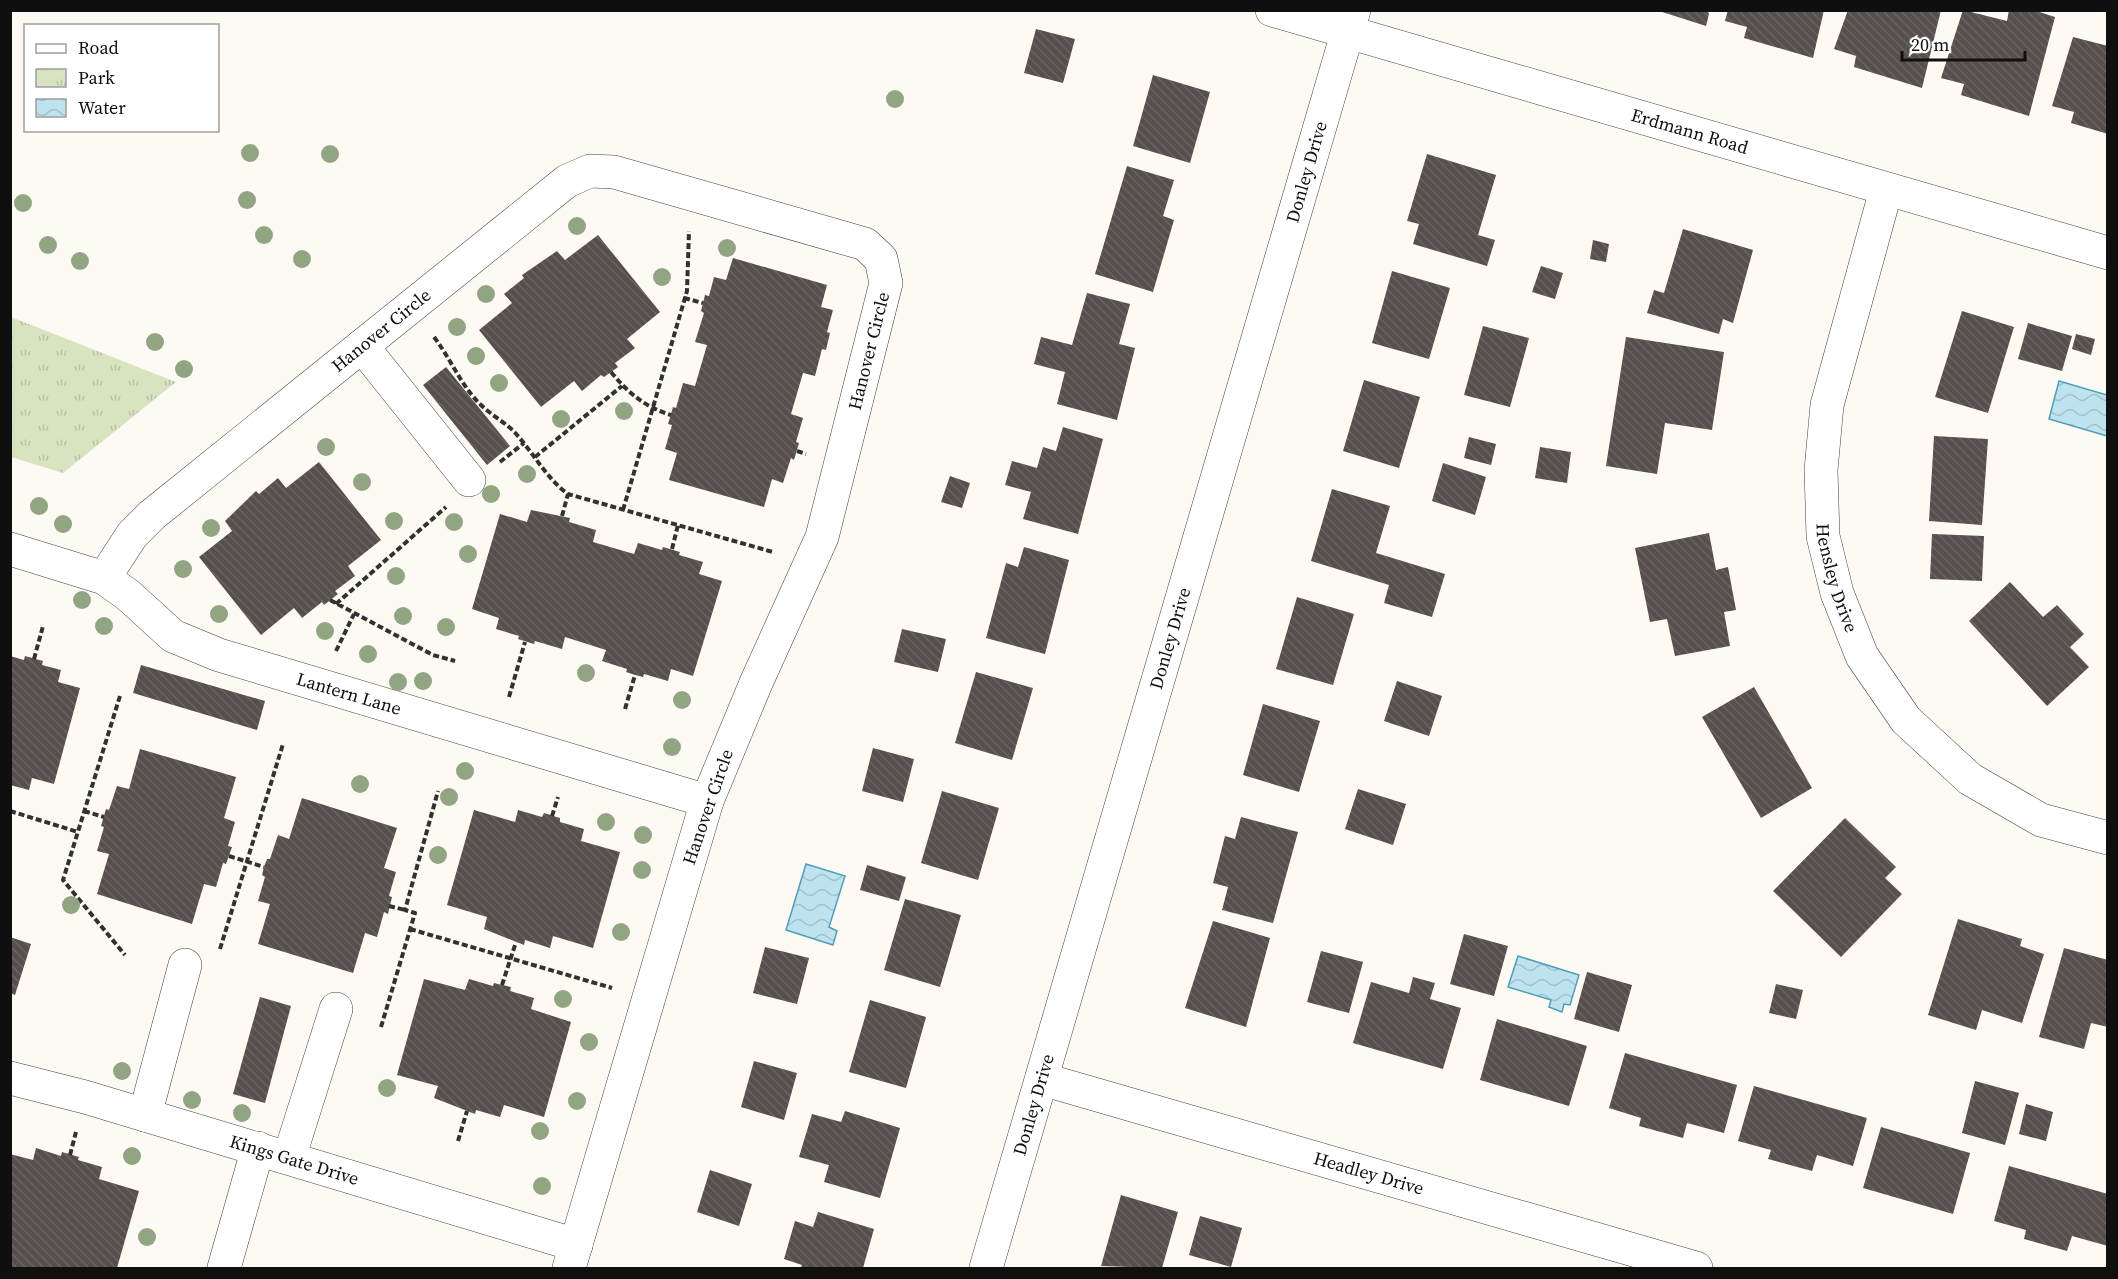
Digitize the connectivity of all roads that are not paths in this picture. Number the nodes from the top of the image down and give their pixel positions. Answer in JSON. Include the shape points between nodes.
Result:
{"nodes":[{"id":1,"x":1272,"y":10,"type":"edge"},
{"id":2,"x":1351,"y":22,"type":"edge"},
{"id":3,"x":1886,"y":190,"type":"junction"},
{"id":4,"x":2108,"y":253,"type":"edge"},
{"id":5,"x":362,"y":346,"type":"junction"},
{"id":6,"x":471,"y":483,"type":"road end"},
{"id":7,"x":10,"y":549,"type":"edge"},
{"id":8,"x":104,"y":578,"type":"junction"},
{"id":9,"x":707,"y":801,"type":"junction"},
{"id":10,"x":2108,"y":838,"type":"edge"},
{"id":11,"x":185,"y":965,"type":"dead end"},
{"id":12,"x":336,"y":1009,"type":"dead end"},
{"id":13,"x":10,"y":1078,"type":"edge"},
{"id":14,"x":1042,"y":1078,"type":"junction"},
{"id":15,"x":145,"y":1115,"type":"junction"},
{"id":16,"x":258,"y":1148,"type":"junction"},
{"id":17,"x":290,"y":1158,"type":"junction"},
{"id":18,"x":573,"y":1257,"type":"edge"},
{"id":19,"x":224,"y":1269,"type":"edge"},
{"id":20,"x":986,"y":1269,"type":"edge"},
{"id":21,"x":1696,"y":1269,"type":"edge"}],
"edges":[{"from":1,"to":2,"type":"street","name":"Erdmann Road"},
{"from":2,"to":3,"type":"street","name":"Erdmann Road"},
{"from":2,"to":14,"type":"street","name":"Donley Drive"},
{"from":3,"to":4,"type":"street","name":"Erdmann Road"},
{"from":3,"to":10,"type":"street","name":"Hensley Drive","via":[[1827,405],[1821,470],[1823,536],[1837,593],[1862,656],[1906,720],[1970,779],[2041,820]]},
{"from":5,"to":6,"type":"street"},
{"from":5,"to":8,"type":"street","name":"Hanover Circle","via":[[153,515],[132,535]]},
{"from":5,"to":9,"type":"street","name":"Hanover Circle","via":[[567,181],[590,171],[614,172],[865,244],[877,254],[886,284],[822,537]]},
{"from":7,"to":8,"type":"street","name":"Lantern Lane"},
{"from":8,"to":9,"type":"street","name":"Lantern Lane","via":[[173,636],[219,655]]},
{"from":9,"to":18,"type":"street","name":"Hanover Circle"},
{"from":11,"to":15,"type":"street"},
{"from":12,"to":17,"type":"street"},
{"from":13,"to":15,"type":"street","name":"Kings Gate Drive"},
{"from":14,"to":20,"type":"street","name":"Donley Drive"},
{"from":14,"to":21,"type":"street","name":"Headley Drive"},
{"from":15,"to":16,"type":"street","name":"Kings Gate Drive"},
{"from":16,"to":17,"type":"street","name":"Kings Gate Drive"},
{"from":16,"to":19,"type":"street"},
{"from":17,"to":18,"type":"street","name":"Kings Gate Drive"}]}
